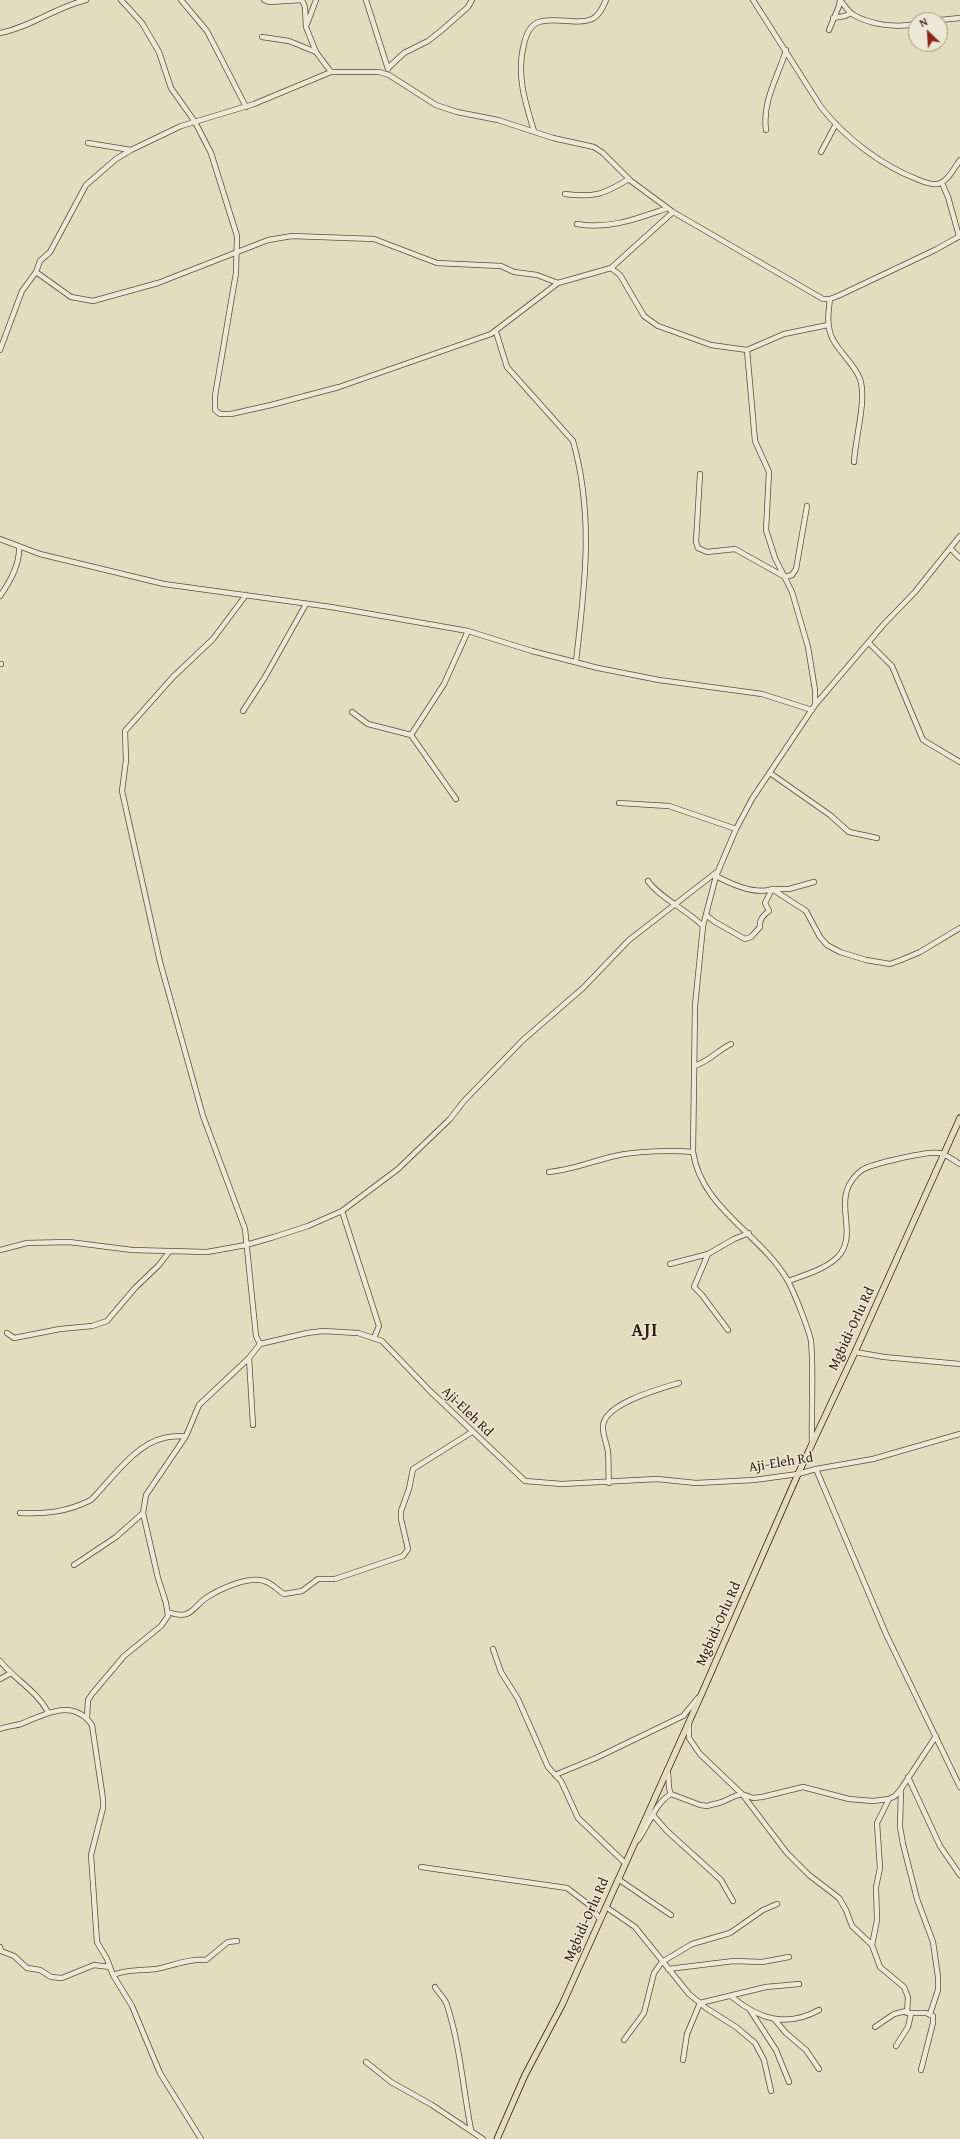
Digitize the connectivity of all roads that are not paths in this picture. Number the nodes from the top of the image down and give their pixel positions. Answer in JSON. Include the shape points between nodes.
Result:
{"nodes":[{"id":1,"x":86,"y":0,"type":"edge"},
{"id":2,"x":121,"y":0,"type":"edge"},
{"id":3,"x":181,"y":0,"type":"edge"},
{"id":4,"x":264,"y":0,"type":"edge"},
{"id":5,"x":302,"y":0,"type":"edge"},
{"id":6,"x":316,"y":0,"type":"edge"},
{"id":7,"x":366,"y":0,"type":"edge"},
{"id":8,"x":472,"y":0,"type":"edge"},
{"id":9,"x":606,"y":0,"type":"edge"},
{"id":10,"x":753,"y":0,"type":"edge"},
{"id":11,"x":840,"y":0,"type":"edge"},
{"id":12,"x":851,"y":13,"type":"junction"},
{"id":13,"x":833,"y":18,"type":"junction"},
{"id":14,"x":960,"y":18,"type":"edge"},
{"id":15,"x":948,"y":19,"type":"edge"},
{"id":16,"x":908,"y":26,"type":"edge"},
{"id":17,"x":306,"y":27,"type":"junction"},
{"id":18,"x":829,"y":30,"type":"dead end"},
{"id":19,"x":0,"y":33,"type":"edge"},
{"id":20,"x":262,"y":37,"type":"dead end"},
{"id":21,"x":786,"y":50,"type":"junction"},
{"id":22,"x":316,"y":52,"type":"junction"},
{"id":23,"x":388,"y":68,"type":"junction"},
{"id":24,"x":331,"y":72,"type":"junction"},
{"id":25,"x":389,"y":74,"type":"junction"},
{"id":26,"x":246,"y":106,"type":"junction"},
{"id":27,"x":195,"y":122,"type":"junction"},
{"id":28,"x":836,"y":124,"type":"junction"},
{"id":29,"x":766,"y":130,"type":"dead end"},
{"id":30,"x":534,"y":131,"type":"junction"},
{"id":31,"x":88,"y":143,"type":"dead end"},
{"id":32,"x":131,"y":150,"type":"junction"},
{"id":33,"x":821,"y":152,"type":"dead end"},
{"id":34,"x":960,"y":160,"type":"edge"},
{"id":35,"x":629,"y":179,"type":"junction"},
{"id":36,"x":942,"y":183,"type":"junction"},
{"id":37,"x":565,"y":194,"type":"dead end"},
{"id":38,"x":668,"y":208,"type":"junction"},
{"id":39,"x":673,"y":212,"type":"junction"},
{"id":40,"x":577,"y":224,"type":"dead end"},
{"id":41,"x":959,"y":236,"type":"edge"},
{"id":42,"x":238,"y":252,"type":"junction"},
{"id":43,"x":611,"y":268,"type":"junction"},
{"id":44,"x":36,"y":272,"type":"junction"},
{"id":45,"x":558,"y":283,"type":"junction"},
{"id":46,"x":830,"y":299,"type":"junction"},
{"id":47,"x":828,"y":325,"type":"junction"},
{"id":48,"x":496,"y":332,"type":"junction"},
{"id":49,"x":0,"y":350,"type":"edge"},
{"id":50,"x":747,"y":350,"type":"junction"},
{"id":51,"x":854,"y":462,"type":"dead end"},
{"id":52,"x":700,"y":474,"type":"dead end"},
{"id":53,"x":807,"y":506,"type":"dead end"},
{"id":54,"x":960,"y":536,"type":"edge"},
{"id":55,"x":0,"y":540,"type":"edge"},
{"id":56,"x":19,"y":547,"type":"junction"},
{"id":57,"x":951,"y":549,"type":"junction"},
{"id":58,"x":960,"y":558,"type":"edge"},
{"id":59,"x":785,"y":577,"type":"junction"},
{"id":60,"x":246,"y":595,"type":"junction"},
{"id":61,"x":0,"y":596,"type":"edge"},
{"id":62,"x":306,"y":604,"type":"junction"},
{"id":63,"x":468,"y":631,"type":"junction"},
{"id":64,"x":869,"y":643,"type":"junction"},
{"id":65,"x":576,"y":661,"type":"junction"},
{"id":66,"x":813,"y":708,"type":"junction"},
{"id":67,"x":243,"y":711,"type":"dead end"},
{"id":68,"x":352,"y":712,"type":"dead end"},
{"id":69,"x":412,"y":734,"type":"junction"},
{"id":70,"x":960,"y":762,"type":"edge"},
{"id":71,"x":770,"y":773,"type":"junction"},
{"id":72,"x":456,"y":799,"type":"dead end"},
{"id":73,"x":619,"y":803,"type":"dead end"},
{"id":74,"x":736,"y":829,"type":"junction"},
{"id":75,"x":877,"y":838,"type":"dead end"},
{"id":76,"x":718,"y":870,"type":"junction"},
{"id":77,"x":716,"y":876,"type":"junction"},
{"id":78,"x":648,"y":881,"type":"dead end"},
{"id":79,"x":814,"y":882,"type":"dead end"},
{"id":80,"x":772,"y":889,"type":"junction"},
{"id":81,"x":676,"y":904,"type":"junction"},
{"id":82,"x":706,"y":915,"type":"junction"},
{"id":83,"x":703,"y":926,"type":"junction"},
{"id":84,"x":960,"y":928,"type":"edge"},
{"id":85,"x":731,"y":1044,"type":"dead end"},
{"id":86,"x":694,"y":1066,"type":"junction"},
{"id":87,"x":960,"y":1118,"type":"edge"},
{"id":88,"x":693,"y":1152,"type":"junction"},
{"id":89,"x":944,"y":1154,"type":"junction"},
{"id":90,"x":960,"y":1164,"type":"edge"},
{"id":91,"x":549,"y":1172,"type":"dead end"},
{"id":92,"x":342,"y":1211,"type":"junction"},
{"id":93,"x":749,"y":1233,"type":"junction"},
{"id":94,"x":246,"y":1245,"type":"junction"},
{"id":95,"x":0,"y":1250,"type":"edge"},
{"id":96,"x":169,"y":1252,"type":"junction"},
{"id":97,"x":708,"y":1254,"type":"junction"},
{"id":98,"x":670,"y":1264,"type":"dead end"},
{"id":99,"x":788,"y":1281,"type":"junction"},
{"id":100,"x":728,"y":1330,"type":"dead end"},
{"id":101,"x":7,"y":1333,"type":"dead end"},
{"id":102,"x":374,"y":1338,"type":"junction"},
{"id":103,"x":260,"y":1344,"type":"junction"},
{"id":104,"x":855,"y":1352,"type":"junction"},
{"id":105,"x":249,"y":1358,"type":"junction"},
{"id":106,"x":960,"y":1364,"type":"edge"},
{"id":107,"x":679,"y":1383,"type":"dead end"},
{"id":108,"x":253,"y":1425,"type":"dead end"},
{"id":109,"x":472,"y":1432,"type":"junction"},
{"id":110,"x":960,"y":1434,"type":"edge"},
{"id":111,"x":186,"y":1436,"type":"junction"},
{"id":112,"x":812,"y":1444,"type":"junction"},
{"id":113,"x":816,"y":1469,"type":"junction"},
{"id":114,"x":798,"y":1474,"type":"junction"},
{"id":115,"x":609,"y":1483,"type":"junction"},
{"id":116,"x":143,"y":1512,"type":"junction"},
{"id":117,"x":20,"y":1513,"type":"dead end"},
{"id":118,"x":74,"y":1565,"type":"dead end"},
{"id":119,"x":168,"y":1612,"type":"junction"},
{"id":120,"x":492,"y":1649,"type":"dead end"},
{"id":121,"x":0,"y":1661,"type":"edge"},
{"id":122,"x":10,"y":1673,"type":"junction"},
{"id":123,"x":0,"y":1679,"type":"edge"},
{"id":124,"x":702,"y":1694,"type":"junction"},
{"id":125,"x":48,"y":1712,"type":"junction"},
{"id":126,"x":87,"y":1718,"type":"junction"},
{"id":127,"x":689,"y":1722,"type":"junction"},
{"id":128,"x":0,"y":1730,"type":"edge"},
{"id":129,"x":936,"y":1736,"type":"junction"},
{"id":130,"x":668,"y":1770,"type":"junction"},
{"id":131,"x":555,"y":1775,"type":"junction"},
{"id":132,"x":908,"y":1777,"type":"junction"},
{"id":133,"x":960,"y":1787,"type":"edge"},
{"id":134,"x":901,"y":1789,"type":"junction"},
{"id":135,"x":671,"y":1794,"type":"junction"},
{"id":136,"x":742,"y":1794,"type":"junction"},
{"id":137,"x":889,"y":1799,"type":"junction"},
{"id":138,"x":653,"y":1815,"type":"junction"},
{"id":139,"x":632,"y":1849,"type":"junction"},
{"id":140,"x":625,"y":1863,"type":"junction"},
{"id":141,"x":421,"y":1867,"type":"dead end"},
{"id":142,"x":960,"y":1875,"type":"edge"},
{"id":143,"x":618,"y":1879,"type":"junction"},
{"id":144,"x":734,"y":1901,"type":"dead end"},
{"id":145,"x":777,"y":1904,"type":"dead end"},
{"id":146,"x":606,"y":1907,"type":"junction"},
{"id":147,"x":671,"y":1915,"type":"dead end"},
{"id":148,"x":600,"y":1918,"type":"junction"},
{"id":149,"x":237,"y":1941,"type":"dead end"},
{"id":150,"x":872,"y":1945,"type":"junction"},
{"id":151,"x":0,"y":1947,"type":"edge"},
{"id":152,"x":789,"y":1957,"type":"dead end"},
{"id":153,"x":662,"y":1962,"type":"junction"},
{"id":154,"x":110,"y":1967,"type":"junction"},
{"id":155,"x":668,"y":1969,"type":"junction"},
{"id":156,"x":112,"y":1975,"type":"junction"},
{"id":157,"x":799,"y":1984,"type":"dead end"},
{"id":158,"x":436,"y":1986,"type":"dead end"},
{"id":159,"x":732,"y":1997,"type":"junction"},
{"id":160,"x":700,"y":2003,"type":"junction"},
{"id":161,"x":750,"y":2009,"type":"junction"},
{"id":162,"x":819,"y":2010,"type":"dead end"},
{"id":163,"x":908,"y":2012,"type":"junction"},
{"id":164,"x":930,"y":2014,"type":"junction"},
{"id":165,"x":775,"y":2020,"type":"junction"},
{"id":166,"x":875,"y":2027,"type":"dead end"},
{"id":167,"x":624,"y":2040,"type":"dead end"},
{"id":168,"x":896,"y":2046,"type":"dead end"},
{"id":169,"x":683,"y":2060,"type":"dead end"},
{"id":170,"x":366,"y":2062,"type":"dead end"},
{"id":171,"x":819,"y":2069,"type":"dead end"},
{"id":172,"x":921,"y":2070,"type":"dead end"},
{"id":173,"x":789,"y":2082,"type":"dead end"},
{"id":174,"x":771,"y":2091,"type":"dead end"},
{"id":175,"x":471,"y":2130,"type":"junction"},
{"id":176,"x":201,"y":2139,"type":"edge"},
{"id":177,"x":483,"y":2139,"type":"edge"},
{"id":178,"x":497,"y":2139,"type":"edge"}],
"edges":[{"from":1,"to":19,"type":"street","via":[[73,3],[33,23]]},
{"from":2,"to":27,"type":"street","via":[[142,22],[159,52],[171,88]]},
{"from":3,"to":26,"type":"street","via":[[207,31]]},
{"from":4,"to":5,"type":"street"},
{"from":5,"to":17,"type":"street"},
{"from":6,"to":17,"type":"street"},
{"from":7,"to":23,"type":"street"},
{"from":8,"to":23,"type":"street","via":[[468,7],[442,30],[428,41],[404,53]]},
{"from":9,"to":30,"type":"street","via":[[598,16],[591,19],[549,20],[530,29],[523,48],[520,68],[524,100]]},
{"from":10,"to":21,"type":"street"},
{"from":11,"to":12,"type":"street"},
{"from":11,"to":13,"type":"street"},
{"from":12,"to":13,"type":"street"},
{"from":12,"to":16,"type":"street","via":[[866,21]]},
{"from":13,"to":18,"type":"street"},
{"from":14,"to":15,"type":"street"},
{"from":17,"to":22,"type":"street"},
{"from":20,"to":22,"type":"street","via":[[289,41]]},
{"from":21,"to":28,"type":"street","via":[[821,107]]},
{"from":21,"to":29,"type":"street","via":[[766,101]]},
{"from":22,"to":24,"type":"street"},
{"from":23,"to":25,"type":"street"},
{"from":24,"to":25,"type":"street","via":[[368,70]]},
{"from":24,"to":26,"type":"street"},
{"from":25,"to":30,"type":"street","via":[[436,106]]},
{"from":26,"to":27,"type":"street"},
{"from":27,"to":32,"type":"street"},
{"from":27,"to":42,"type":"street","via":[[211,152],[237,236]]},
{"from":28,"to":33,"type":"street"},
{"from":28,"to":36,"type":"street","via":[[861,146],[902,173],[935,185]]},
{"from":30,"to":35,"type":"street","via":[[594,147]]},
{"from":31,"to":32,"type":"street"},
{"from":32,"to":44,"type":"street","via":[[116,159],[86,185],[50,252],[40,261]]},
{"from":34,"to":36,"type":"street"},
{"from":35,"to":37,"type":"street","via":[[606,193],[580,196]]},
{"from":35,"to":38,"type":"street"},
{"from":36,"to":41,"type":"street"},
{"from":38,"to":39,"type":"street"},
{"from":38,"to":40,"type":"street","via":[[610,226]]},
{"from":39,"to":43,"type":"street"},
{"from":39,"to":46,"type":"street","via":[[823,299]]},
{"from":41,"to":46,"type":"street","via":[[935,250]]},
{"from":42,"to":44,"type":"street","via":[[158,283],[93,301],[71,297]]},
{"from":42,"to":45,"type":"street","via":[[278,237],[374,239],[437,263],[501,266],[514,272],[537,275]]},
{"from":42,"to":48,"type":"street","via":[[216,396],[215,410],[220,414],[271,405],[339,387]]},
{"from":43,"to":45,"type":"street"},
{"from":43,"to":50,"type":"street","via":[[620,275],[644,316],[658,326],[711,345]]},
{"from":44,"to":49,"type":"street","via":[[22,291]]},
{"from":45,"to":48,"type":"street"},
{"from":46,"to":47,"type":"street"},
{"from":47,"to":50,"type":"street","via":[[784,334]]},
{"from":47,"to":51,"type":"street","via":[[834,341],[860,379],[862,406]]},
{"from":48,"to":65,"type":"street","via":[[507,367],[573,441],[577,454],[587,517],[586,577]]},
{"from":50,"to":59,"type":"street","via":[[755,441],[769,472],[766,530]]},
{"from":52,"to":59,"type":"street","via":[[696,542],[698,548],[707,552],[736,549]]},
{"from":53,"to":59,"type":"street","via":[[796,570],[792,575]]},
{"from":54,"to":57,"type":"street"},
{"from":55,"to":56,"type":"street"},
{"from":56,"to":60,"type":"street","via":[[164,584]]},
{"from":56,"to":61,"type":"street","via":[[11,581]]},
{"from":57,"to":58,"type":"street"},
{"from":57,"to":64,"type":"street"},
{"from":59,"to":66,"type":"street","via":[[808,647],[815,690]]},
{"from":60,"to":62,"type":"street"},
{"from":60,"to":94,"type":"street","via":[[213,639],[173,677],[125,731],[126,760],[122,791],[160,962],[202,1116],[245,1229]]},
{"from":62,"to":63,"type":"street"},
{"from":62,"to":67,"type":"street"},
{"from":63,"to":65,"type":"street","via":[[532,651]]},
{"from":63,"to":69,"type":"street","via":[[444,684]]},
{"from":64,"to":66,"type":"street"},
{"from":64,"to":70,"type":"street","via":[[892,666],[923,740]]},
{"from":65,"to":66,"type":"street","via":[[659,680],[762,694]]},
{"from":66,"to":71,"type":"street"},
{"from":68,"to":69,"type":"street","via":[[368,724]]},
{"from":69,"to":72,"type":"street"},
{"from":71,"to":74,"type":"street"},
{"from":71,"to":75,"type":"street","via":[[830,815],[849,832]]},
{"from":73,"to":74,"type":"street","via":[[669,806]]},
{"from":74,"to":76,"type":"street"},
{"from":76,"to":77,"type":"street"},
{"from":76,"to":81,"type":"street"},
{"from":77,"to":80,"type":"street","via":[[735,886],[765,892]]},
{"from":77,"to":82,"type":"street"},
{"from":78,"to":81,"type":"street","via":[[654,889]]},
{"from":79,"to":80,"type":"street","via":[[789,889]]},
{"from":80,"to":82,"type":"street","via":[[765,903],[769,911],[763,916],[759,923],[760,927],[751,937],[745,939]]},
{"from":80,"to":84,"type":"street","via":[[806,910],[827,945],[866,960],[890,964],[920,952]]},
{"from":81,"to":83,"type":"street"},
{"from":81,"to":92,"type":"street","via":[[628,940],[583,988],[523,1040],[450,1119],[398,1169]]},
{"from":82,"to":83,"type":"street"},
{"from":83,"to":86,"type":"street","via":[[695,1006]]},
{"from":85,"to":86,"type":"street","via":[[718,1050],[702,1064]]},
{"from":86,"to":88,"type":"street"},
{"from":87,"to":89,"type":"main road","name":"Mgbidi-Orlu Rd"},
{"from":88,"to":91,"type":"street","via":[[618,1155],[562,1171]]},
{"from":88,"to":93,"type":"street","via":[[695,1166],[714,1200]]},
{"from":89,"to":90,"type":"street"},
{"from":89,"to":99,"type":"street","via":[[926,1153],[870,1166],[861,1171],[847,1189],[847,1238],[840,1255],[824,1266]]},
{"from":89,"to":104,"type":"main road","name":"Mgbidi-Orlu Rd"},
{"from":92,"to":94,"type":"street","via":[[308,1226]]},
{"from":92,"to":102,"type":"street","via":[[378,1326]]},
{"from":93,"to":97,"type":"street"},
{"from":93,"to":99,"type":"street"},
{"from":94,"to":96,"type":"street","via":[[207,1252]]},
{"from":94,"to":103,"type":"street","via":[[256,1336]]},
{"from":95,"to":96,"type":"street","via":[[27,1243],[69,1242]]},
{"from":96,"to":101,"type":"street","via":[[107,1321],[92,1326],[14,1338]]},
{"from":97,"to":98,"type":"street"},
{"from":97,"to":100,"type":"street","via":[[694,1288]]},
{"from":99,"to":112,"type":"street","via":[[811,1339]]},
{"from":102,"to":103,"type":"street","name":"Aji-Eleh Rd","via":[[358,1333],[322,1331]]},
{"from":102,"to":109,"type":"street","name":"Aji-Eleh Rd","via":[[382,1341]]},
{"from":103,"to":105,"type":"street"},
{"from":104,"to":106,"type":"street"},
{"from":104,"to":112,"type":"main road","name":"Mgbidi-Orlu Rd"},
{"from":105,"to":108,"type":"street"},
{"from":105,"to":111,"type":"street","via":[[199,1404]]},
{"from":107,"to":115,"type":"street","via":[[631,1399],[619,1406],[603,1423]]},
{"from":109,"to":115,"type":"street","name":"Aji-Eleh Rd","via":[[524,1481],[562,1484]]},
{"from":109,"to":119,"type":"street","via":[[413,1469],[401,1511],[408,1549],[402,1556],[335,1579],[318,1579],[299,1593],[284,1594],[263,1580],[248,1581],[209,1596],[188,1614],[177,1615]]},
{"from":110,"to":113,"type":"street","name":"Aji-Eleh Rd","via":[[872,1460]]},
{"from":111,"to":116,"type":"street","via":[[146,1496]]},
{"from":111,"to":117,"type":"street","via":[[153,1442],[136,1454],[94,1497],[83,1504],[53,1513]]},
{"from":112,"to":114,"type":"main road","name":"Mgbidi-Orlu Rd"},
{"from":113,"to":114,"type":"street","name":"Aji-Eleh Rd"},
{"from":113,"to":129,"type":"street","via":[[883,1627]]},
{"from":114,"to":115,"type":"street","name":"Aji-Eleh Rd","via":[[754,1480],[703,1482],[657,1479]]},
{"from":114,"to":124,"type":"main road","name":"Mgbidi-Orlu Rd"},
{"from":116,"to":118,"type":"street","via":[[116,1537]]},
{"from":116,"to":119,"type":"street"},
{"from":119,"to":126,"type":"street","via":[[161,1626],[124,1656],[92,1694],[88,1700]]},
{"from":120,"to":131,"type":"street","via":[[501,1672],[518,1699],[548,1767]]},
{"from":121,"to":122,"type":"street"},
{"from":122,"to":123,"type":"street"},
{"from":122,"to":125,"type":"street","via":[[35,1693]]},
{"from":124,"to":127,"type":"main road","name":"Mgbidi-Orlu Rd"},
{"from":124,"to":131,"type":"street","via":[[683,1716]]},
{"from":125,"to":126,"type":"street","via":[[74,1710]]},
{"from":125,"to":128,"type":"street"},
{"from":126,"to":154,"type":"street","via":[[92,1724],[103,1799],[103,1808],[90,1855],[97,1942]]},
{"from":127,"to":130,"type":"main road","name":"Mgbidi-Orlu Rd"},
{"from":127,"to":136,"type":"street","via":[[689,1738],[700,1754]]},
{"from":129,"to":132,"type":"street"},
{"from":129,"to":133,"type":"street"},
{"from":130,"to":135,"type":"street"},
{"from":130,"to":139,"type":"main road","name":"Mgbidi-Orlu Rd"},
{"from":131,"to":140,"type":"street","via":[[561,1781],[578,1818]]},
{"from":132,"to":134,"type":"street"},
{"from":132,"to":142,"type":"street","via":[[940,1846]]},
{"from":134,"to":137,"type":"street","via":[[896,1796]]},
{"from":134,"to":164,"type":"street","via":[[900,1827],[903,1844],[917,1900],[933,1942],[938,1977],[938,1990]]},
{"from":135,"to":136,"type":"street","via":[[707,1806]]},
{"from":135,"to":138,"type":"street"},
{"from":136,"to":137,"type":"street","via":[[752,1798],[762,1797],[803,1787],[850,1799]]},
{"from":136,"to":150,"type":"street","via":[[787,1853],[818,1883],[839,1898],[852,1926]]},
{"from":137,"to":150,"type":"street","via":[[877,1823],[880,1868],[876,1887],[877,1920]]},
{"from":138,"to":139,"type":"street"},
{"from":138,"to":144,"type":"street","via":[[721,1880]]},
{"from":139,"to":140,"type":"main road","name":"Mgbidi-Orlu Rd"},
{"from":140,"to":143,"type":"main road","name":"Mgbidi-Orlu Rd"},
{"from":141,"to":148,"type":"street","via":[[567,1888],[588,1904]]},
{"from":143,"to":146,"type":"main road","name":"Mgbidi-Orlu Rd"},
{"from":143,"to":147,"type":"street"},
{"from":145,"to":153,"type":"street","via":[[763,1910],[730,1933],[692,1944]]},
{"from":146,"to":148,"type":"main road","name":"Mgbidi-Orlu Rd"},
{"from":146,"to":153,"type":"street","via":[[635,1927]]},
{"from":148,"to":178,"type":"main road","name":"Mgbidi-Orlu Rd","via":[[562,2005],[525,2076]]},
{"from":149,"to":156,"type":"street","via":[[228,1942],[206,1960],[155,1969],[126,1970]]},
{"from":150,"to":163,"type":"street","via":[[880,1966],[904,1987],[908,1997]]},
{"from":151,"to":154,"type":"street","via":[[1,1951],[14,1956],[27,1968],[36,1969],[51,1977],[62,1978],[94,1965]]},
{"from":152,"to":155,"type":"street","via":[[762,1962],[734,1962]]},
{"from":153,"to":155,"type":"street"},
{"from":153,"to":167,"type":"street","via":[[654,1973],[644,2014]]},
{"from":154,"to":156,"type":"street"},
{"from":155,"to":160,"type":"street"},
{"from":156,"to":176,"type":"street","via":[[132,2006],[160,2073]]},
{"from":157,"to":159,"type":"street","via":[[766,1987]]},
{"from":158,"to":175,"type":"street","via":[[438,1994],[446,2002],[451,2021]]},
{"from":159,"to":160,"type":"street"},
{"from":159,"to":161,"type":"street"},
{"from":160,"to":169,"type":"street","via":[[687,2034]]},
{"from":160,"to":174,"type":"street","via":[[736,2026],[755,2043],[764,2060]]},
{"from":161,"to":165,"type":"street"},
{"from":161,"to":173,"type":"street","via":[[776,2050]]},
{"from":162,"to":165,"type":"street","via":[[795,2019]]},
{"from":163,"to":164,"type":"street"},
{"from":163,"to":166,"type":"street","via":[[894,2014]]},
{"from":163,"to":168,"type":"street","via":[[908,2027]]},
{"from":164,"to":172,"type":"street","via":[[934,2018]]},
{"from":165,"to":171,"type":"street","via":[[806,2050]]},
{"from":170,"to":175,"type":"street","via":[[391,2082]]},
{"from":175,"to":177,"type":"street"}]}
